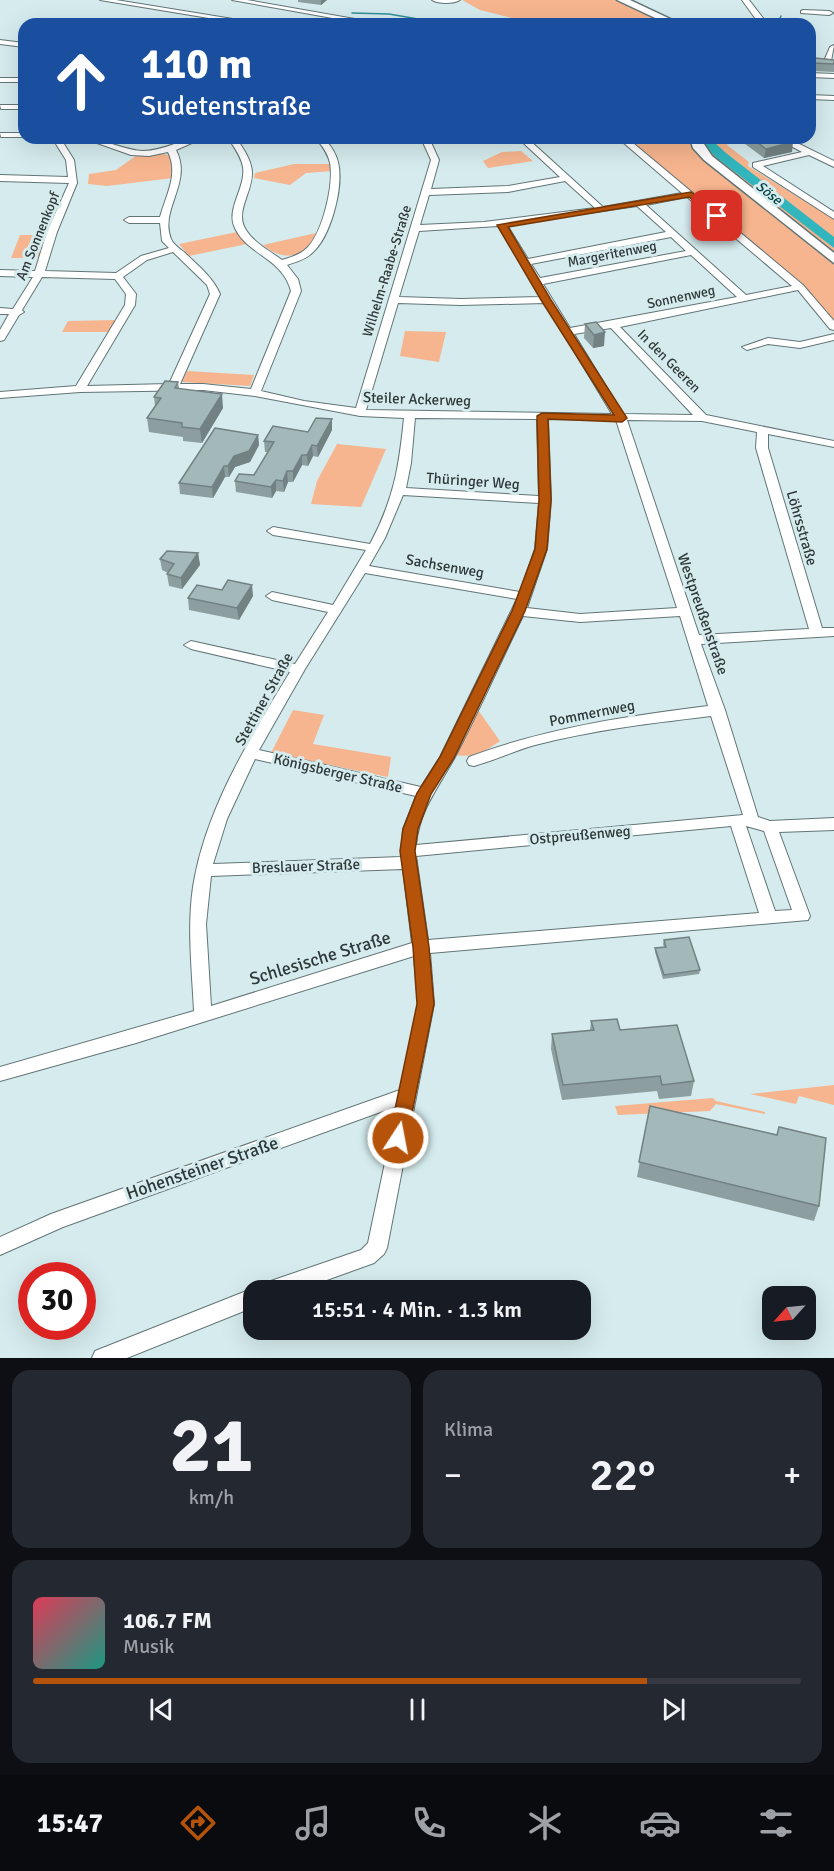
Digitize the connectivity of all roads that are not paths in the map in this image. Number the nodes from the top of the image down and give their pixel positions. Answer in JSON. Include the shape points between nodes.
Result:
{"nodes":[{"id":1,"x":103,"y":0,"type":"edge"},
{"id":2,"x":235,"y":0,"type":"edge"},
{"id":3,"x":292,"y":0,"type":"edge"},
{"id":4,"x":435,"y":0,"type":"edge"},
{"id":5,"x":457,"y":0,"type":"edge"},
{"id":6,"x":622,"y":0,"type":"edge"},
{"id":7,"x":745,"y":0,"type":"edge"},
{"id":8,"x":819,"y":0,"type":"edge"},
{"id":9,"x":283,"y":9,"type":"junction"},
{"id":10,"x":803,"y":12,"type":"dead end"},
{"id":11,"x":831,"y":12,"type":"edge"},
{"id":12,"x":217,"y":17,"type":"joint"},
{"id":13,"x":223,"y":18,"type":"edge"},
{"id":14,"x":341,"y":18,"type":"edge"},
{"id":15,"x":662,"y":18,"type":"edge"},
{"id":16,"x":759,"y":18,"type":"edge"},
{"id":17,"x":0,"y":43,"type":"edge"},
{"id":18,"x":18,"y":44,"type":"edge"},
{"id":19,"x":834,"y":48,"type":"edge"},
{"id":20,"x":831,"y":63,"type":"edge"},
{"id":21,"x":816,"y":64,"type":"edge"},
{"id":22,"x":816,"y":75,"type":"edge"},
{"id":23,"x":834,"y":76,"type":"edge"},
{"id":24,"x":0,"y":80,"type":"edge"},
{"id":25,"x":18,"y":80,"type":"edge"},
{"id":26,"x":816,"y":97,"type":"edge"},
{"id":27,"x":834,"y":98,"type":"edge"},
{"id":28,"x":1,"y":107,"type":"edge"},
{"id":29,"x":18,"y":107,"type":"edge"},
{"id":30,"x":1,"y":135,"type":"edge"},
{"id":31,"x":18,"y":135,"type":"edge"},
{"id":32,"x":62,"y":144,"type":"edge"},
{"id":33,"x":105,"y":144,"type":"edge"},
{"id":34,"x":184,"y":144,"type":"edge"},
{"id":35,"x":236,"y":144,"type":"edge"},
{"id":36,"x":324,"y":144,"type":"edge"},
{"id":37,"x":430,"y":144,"type":"edge"},
{"id":38,"x":529,"y":144,"type":"edge"},
{"id":39,"x":629,"y":144,"type":"edge"},
{"id":40,"x":697,"y":144,"type":"edge"},
{"id":41,"x":791,"y":144,"type":"edge"},
{"id":42,"x":171,"y":149,"type":"junction"},
{"id":43,"x":808,"y":153,"type":"junction"},
{"id":44,"x":834,"y":164,"type":"edge"},
{"id":45,"x":0,"y":178,"type":"edge"},
{"id":46,"x":568,"y":178,"type":"junction"},
{"id":47,"x":74,"y":180,"type":"junction"},
{"id":48,"x":427,"y":192,"type":"junction"},
{"id":49,"x":691,"y":194,"type":"junction"},
{"id":50,"x":639,"y":203,"type":"junction"},
{"id":51,"x":603,"y":210,"type":"junction"},
{"id":52,"x":834,"y":216,"type":"edge"},
{"id":53,"x":129,"y":220,"type":"dead end"},
{"id":54,"x":165,"y":220,"type":"junction"},
{"id":55,"x":502,"y":225,"type":"junction"},
{"id":56,"x":414,"y":228,"type":"junction"},
{"id":57,"x":672,"y":234,"type":"junction"},
{"id":58,"x":175,"y":249,"type":"junction"},
{"id":59,"x":693,"y":252,"type":"junction"},
{"id":60,"x":834,"y":259,"type":"edge"},
{"id":61,"x":524,"y":262,"type":"junction"},
{"id":62,"x":280,"y":264,"type":"junction"},
{"id":63,"x":0,"y":273,"type":"edge"},
{"id":64,"x":39,"y":274,"type":"junction"},
{"id":65,"x":118,"y":276,"type":"junction"},
{"id":66,"x":536,"y":282,"type":"junction"},
{"id":67,"x":800,"y":286,"type":"junction"},
{"id":68,"x":744,"y":298,"type":"junction"},
{"id":69,"x":394,"y":300,"type":"junction"},
{"id":70,"x":546,"y":300,"type":"junction"},
{"id":71,"x":0,"y":311,"type":"edge"},
{"id":72,"x":19,"y":312,"type":"junction"},
{"id":73,"x":613,"y":325,"type":"junction"},
{"id":74,"x":834,"y":327,"type":"edge"},
{"id":75,"x":566,"y":332,"type":"junction"},
{"id":76,"x":834,"y":337,"type":"edge"},
{"id":77,"x":0,"y":338,"type":"edge"},
{"id":78,"x":747,"y":348,"type":"dead end"},
{"id":79,"x":173,"y":387,"type":"junction"},
{"id":80,"x":80,"y":389,"type":"junction"},
{"id":81,"x":255,"y":393,"type":"junction"},
{"id":82,"x":0,"y":395,"type":"edge"},
{"id":83,"x":360,"y":413,"type":"junction"},
{"id":84,"x":410,"y":415,"type":"junction"},
{"id":85,"x":542,"y":416,"type":"junction"},
{"id":86,"x":622,"y":418,"type":"junction"},
{"id":87,"x":702,"y":418,"type":"junction"},
{"id":88,"x":762,"y":430,"type":"junction"},
{"id":89,"x":834,"y":444,"type":"edge"},
{"id":90,"x":399,"y":491,"type":"junction"},
{"id":91,"x":545,"y":500,"type":"junction"},
{"id":92,"x":273,"y":531,"type":"dead end"},
{"id":93,"x":373,"y":548,"type":"junction"},
{"id":94,"x":363,"y":569,"type":"junction"},
{"id":95,"x":272,"y":596,"type":"dead end"},
{"id":96,"x":522,"y":596,"type":"junction"},
{"id":97,"x":337,"y":610,"type":"junction"},
{"id":98,"x":519,"y":611,"type":"junction"},
{"id":99,"x":684,"y":612,"type":"junction"},
{"id":100,"x":834,"y":632,"type":"edge"},
{"id":101,"x":817,"y":633,"type":"junction"},
{"id":102,"x":694,"y":640,"type":"junction"},
{"id":103,"x":191,"y":645,"type":"dead end"},
{"id":104,"x":298,"y":669,"type":"junction"},
{"id":105,"x":718,"y":710,"type":"junction"},
{"id":106,"x":252,"y":753,"type":"junction"},
{"id":107,"x":474,"y":761,"type":"dead end"},
{"id":108,"x":424,"y":793,"type":"junction"},
{"id":109,"x":745,"y":821,"type":"junction"},
{"id":110,"x":834,"y":824,"type":"edge"},
{"id":111,"x":770,"y":827,"type":"junction"},
{"id":112,"x":408,"y":857,"type":"junction"},
{"id":113,"x":204,"y":870,"type":"junction"},
{"id":114,"x":769,"y":918,"type":"junction"},
{"id":115,"x":421,"y":947,"type":"junction"},
{"id":116,"x":203,"y":1015,"type":"junction"},
{"id":117,"x":0,"y":1074,"type":"edge"},
{"id":118,"x":406,"y":1095,"type":"junction"},
{"id":119,"x":0,"y":1246,"type":"edge"},
{"id":120,"x":301,"y":1280,"type":"edge"},
{"id":121,"x":243,"y":1301,"type":"edge"},
{"id":122,"x":102,"y":1358,"type":"edge"}],
"edges":[{"from":1,"to":12,"type":"street"},
{"from":2,"to":9,"type":"street"},
{"from":3,"to":9,"type":"street"},
{"from":4,"to":5,"type":"street"},
{"from":6,"to":15,"type":"main road"},
{"from":7,"to":16,"type":"street"},
{"from":8,"to":11,"type":"street"},
{"from":9,"to":14,"type":"street"},
{"from":10,"to":11,"type":"street"},
{"from":12,"to":13,"type":"street"},
{"from":17,"to":18,"type":"street"},
{"from":19,"to":20,"type":"street"},
{"from":20,"to":21,"type":"street"},
{"from":22,"to":23,"type":"street"},
{"from":24,"to":25,"type":"street"},
{"from":26,"to":27,"type":"street"},
{"from":28,"to":29,"type":"street"},
{"from":30,"to":31,"type":"street"},
{"from":32,"to":47,"type":"street","name":"Am Sonnenkopf"},
{"from":33,"to":42,"type":"street","via":[[133,153]]},
{"from":34,"to":42,"type":"street"},
{"from":35,"to":62,"type":"street","via":[[249,169],[236,218],[238,226]]},
{"from":36,"to":62,"type":"street","via":[[334,160],[336,175],[323,226],[308,252]]},
{"from":37,"to":48,"type":"street","name":"Wilhelm-Raabe-Straße","via":[[435,160]]},
{"from":38,"to":46,"type":"street"},
{"from":39,"to":49,"type":"street"},
{"from":40,"to":60,"type":"main road","via":[[708,158]]},
{"from":41,"to":43,"type":"street"},
{"from":42,"to":54,"type":"street","via":[[177,174]]},
{"from":43,"to":44,"type":"street"},
{"from":43,"to":52,"type":"street","via":[[756,165]]},
{"from":45,"to":47,"type":"street"},
{"from":46,"to":48,"type":"street","via":[[508,189]]},
{"from":46,"to":51,"type":"street"},
{"from":47,"to":64,"type":"street","name":"Am Sonnenkopf"},
{"from":48,"to":56,"type":"street","name":"Wilhelm-Raabe-Straße"},
{"from":49,"to":50,"type":"street"},
{"from":49,"to":67,"type":"street"},
{"from":50,"to":51,"type":"street"},
{"from":50,"to":57,"type":"street","name":"Margeritenweg"},
{"from":51,"to":55,"type":"street"},
{"from":53,"to":54,"type":"street"},
{"from":54,"to":58,"type":"street","via":[[167,240]]},
{"from":55,"to":56,"type":"street"},
{"from":55,"to":61,"type":"street","name":"Westpreußenstraße"},
{"from":56,"to":69,"type":"street","name":"Wilhelm-Raabe-Straße"},
{"from":57,"to":59,"type":"street","name":"Margeritenweg"},
{"from":57,"to":61,"type":"street","name":"Margeritenweg"},
{"from":58,"to":65,"type":"street","via":[[144,258]]},
{"from":58,"to":79,"type":"street","via":[[206,278],[214,294]]},
{"from":59,"to":66,"type":"street","name":"Margeritenweg"},
{"from":59,"to":68,"type":"street","name":"Margeritenweg"},
{"from":61,"to":66,"type":"street","name":"Westpreußenstraße"},
{"from":62,"to":81,"type":"street","via":[[294,278],[296,291]]},
{"from":63,"to":64,"type":"street"},
{"from":64,"to":65,"type":"street"},
{"from":64,"to":72,"type":"street","name":"Am Sonnenkopf"},
{"from":65,"to":80,"type":"street","via":[[129,289],[130,305]]},
{"from":66,"to":70,"type":"street","name":"Westpreußenstraße"},
{"from":67,"to":68,"type":"street","name":"Sonnenweg"},
{"from":67,"to":74,"type":"street"},
{"from":68,"to":73,"type":"street","name":"Sonnenweg"},
{"from":69,"to":70,"type":"street"},
{"from":69,"to":83,"type":"street","name":"Wilhelm-Raabe-Straße"},
{"from":70,"to":75,"type":"street","name":"Westpreußenstraße"},
{"from":71,"to":72,"type":"street"},
{"from":72,"to":77,"type":"street","name":"Am Sonnenkopf"},
{"from":73,"to":75,"type":"street","name":"Sonnenweg"},
{"from":73,"to":87,"type":"street","name":"In den Geeren"},
{"from":75,"to":86,"type":"street","name":"Westpreußenstraße"},
{"from":76,"to":78,"type":"street","via":[[800,345],[768,341]]},
{"from":79,"to":80,"type":"street","name":"Steiler Ackerweg"},
{"from":79,"to":81,"type":"street","name":"Steiler Ackerweg"},
{"from":80,"to":82,"type":"street","name":"Steiler Ackerweg"},
{"from":81,"to":83,"type":"street","name":"Steiler Ackerweg"},
{"from":83,"to":84,"type":"street","name":"Steiler Ackerweg"},
{"from":84,"to":85,"type":"street","name":"Steiler Ackerweg"},
{"from":84,"to":90,"type":"street","name":"Stettiner Straße"},
{"from":85,"to":86,"type":"street","name":"Steiler Ackerweg"},
{"from":85,"to":91,"type":"street"},
{"from":86,"to":87,"type":"street","name":"Steiler Ackerweg"},
{"from":86,"to":99,"type":"street","name":"Westpreußenstraße"},
{"from":87,"to":88,"type":"street","name":"Steiler Ackerweg"},
{"from":88,"to":89,"type":"street","name":"Steiler Ackerweg"},
{"from":88,"to":101,"type":"street","name":"Löhrsstraße","via":[[762,448]]},
{"from":90,"to":91,"type":"street","name":"Thüringer Weg"},
{"from":90,"to":93,"type":"street","name":"Stettiner Straße"},
{"from":91,"to":96,"type":"street","via":[[541,549]]},
{"from":92,"to":93,"type":"street"},
{"from":93,"to":94,"type":"street","name":"Stettiner Straße"},
{"from":94,"to":96,"type":"street","name":"Sachsenweg"},
{"from":94,"to":97,"type":"street","name":"Stettiner Straße"},
{"from":95,"to":97,"type":"street"},
{"from":96,"to":98,"type":"street"},
{"from":97,"to":104,"type":"street","name":"Stettiner Straße"},
{"from":98,"to":99,"type":"street","via":[[580,618]]},
{"from":98,"to":108,"type":"street","via":[[447,758]]},
{"from":99,"to":102,"type":"street","name":"Westpreußenstraße"},
{"from":100,"to":101,"type":"street"},
{"from":101,"to":102,"type":"street"},
{"from":102,"to":105,"type":"street","name":"Westpreußenstraße"},
{"from":103,"to":104,"type":"street"},
{"from":104,"to":106,"type":"street","name":"Stettiner Straße"},
{"from":105,"to":107,"type":"street","name":"Pommernweg","via":[[645,719],[506,747]]},
{"from":105,"to":109,"type":"street","name":"Westpreußenstraße"},
{"from":106,"to":108,"type":"street","name":"Königsberger Straße"},
{"from":106,"to":113,"type":"street","name":"Stettiner Straße","via":[[225,807]]},
{"from":108,"to":112,"type":"street","via":[[410,829]]},
{"from":109,"to":111,"type":"street"},
{"from":109,"to":112,"type":"street","name":"Ostpreußenweg"},
{"from":109,"to":114,"type":"street","name":"Westpreußenstraße"},
{"from":110,"to":111,"type":"street"},
{"from":111,"to":114,"type":"street","name":"Schlesische Straße","via":[[802,916]]},
{"from":112,"to":113,"type":"street","name":"Breslauer Straße"},
{"from":112,"to":115,"type":"street"},
{"from":113,"to":116,"type":"street","name":"Stettiner Straße","via":[[198,945]]},
{"from":114,"to":115,"type":"street","name":"Schlesische Straße"},
{"from":115,"to":116,"type":"street","name":"Schlesische Straße"},
{"from":115,"to":118,"type":"street","via":[[426,1004]]},
{"from":116,"to":117,"type":"street","name":"Schlesische Straße"},
{"from":118,"to":119,"type":"street","name":"Hohensteiner Straße","via":[[58,1220]]},
{"from":118,"to":120,"type":"street","via":[[377,1248],[367,1257]]},
{"from":121,"to":122,"type":"street"}]}
